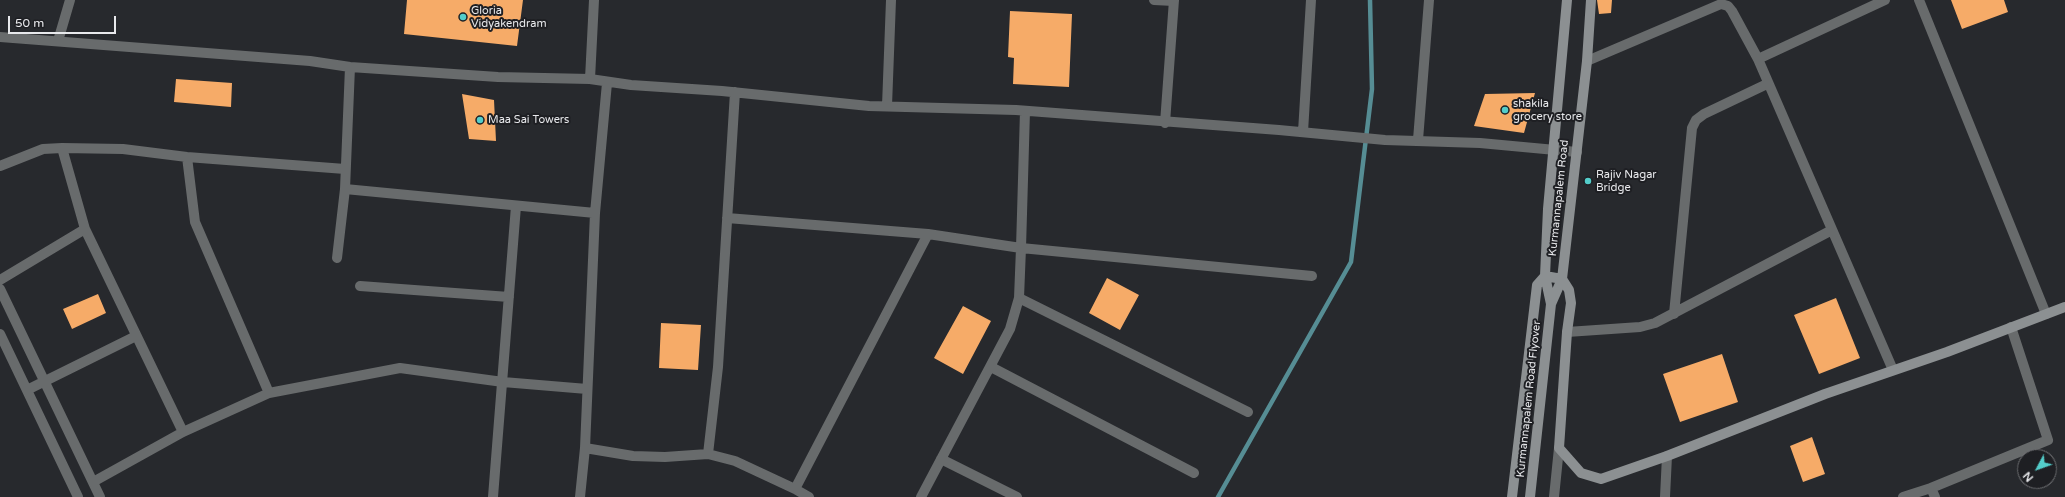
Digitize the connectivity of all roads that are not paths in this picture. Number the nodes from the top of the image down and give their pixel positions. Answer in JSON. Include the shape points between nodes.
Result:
{"nodes":[{"id":1,"x":70,"y":0,"type":"edge"},
{"id":2,"x":594,"y":0,"type":"edge"},
{"id":3,"x":891,"y":0,"type":"edge"},
{"id":4,"x":1154,"y":0,"type":"edge"},
{"id":5,"x":1311,"y":0,"type":"edge"},
{"id":6,"x":1429,"y":0,"type":"edge"},
{"id":7,"x":1567,"y":0,"type":"edge"},
{"id":8,"x":1591,"y":0,"type":"edge"},
{"id":9,"x":1885,"y":0,"type":"edge"},
{"id":10,"x":1919,"y":0,"type":"edge"},
{"id":11,"x":1174,"y":1,"type":"edge"},
{"id":12,"x":0,"y":37,"type":"edge"},
{"id":13,"x":58,"y":41,"type":"junction"},
{"id":14,"x":1758,"y":59,"type":"junction"},
{"id":15,"x":1587,"y":61,"type":"junction"},
{"id":16,"x":350,"y":67,"type":"junction"},
{"id":17,"x":590,"y":79,"type":"junction"},
{"id":18,"x":607,"y":83,"type":"junction"},
{"id":19,"x":1767,"y":84,"type":"junction"},
{"id":20,"x":735,"y":92,"type":"junction"},
{"id":21,"x":887,"y":106,"type":"junction"},
{"id":22,"x":1024,"y":111,"type":"junction"},
{"id":23,"x":1166,"y":123,"type":"junction"},
{"id":24,"x":1303,"y":132,"type":"junction"},
{"id":25,"x":1418,"y":140,"type":"junction"},
{"id":26,"x":62,"y":148,"type":"junction"},
{"id":27,"x":1554,"y":149,"type":"junction"},
{"id":28,"x":1577,"y":152,"type":"junction"},
{"id":29,"x":187,"y":157,"type":"junction"},
{"id":30,"x":0,"y":166,"type":"edge"},
{"id":31,"x":345,"y":169,"type":"junction"},
{"id":32,"x":345,"y":189,"type":"junction"},
{"id":33,"x":516,"y":206,"type":"junction"},
{"id":34,"x":594,"y":213,"type":"junction"},
{"id":35,"x":727,"y":218,"type":"junction"},
{"id":36,"x":85,"y":229,"type":"junction"},
{"id":37,"x":1832,"y":230,"type":"junction"},
{"id":38,"x":928,"y":234,"type":"junction"},
{"id":39,"x":1021,"y":248,"type":"junction"},
{"id":40,"x":337,"y":258,"type":"dead end"},
{"id":41,"x":1312,"y":276,"type":"dead end"},
{"id":42,"x":1545,"y":276,"type":"junction"},
{"id":43,"x":1562,"y":279,"type":"junction"},
{"id":44,"x":0,"y":280,"type":"edge"},
{"id":45,"x":360,"y":286,"type":"dead end"},
{"id":46,"x":0,"y":290,"type":"edge"},
{"id":47,"x":509,"y":297,"type":"junction"},
{"id":48,"x":1019,"y":298,"type":"junction"},
{"id":49,"x":1551,"y":304,"type":"junction"},
{"id":50,"x":2065,"y":307,"type":"edge"},
{"id":51,"x":1674,"y":314,"type":"junction"},
{"id":52,"x":2046,"y":314,"type":"junction"},
{"id":53,"x":2010,"y":327,"type":"junction"},
{"id":54,"x":1567,"y":332,"type":"junction"},
{"id":55,"x":0,"y":334,"type":"edge"},
{"id":56,"x":136,"y":336,"type":"junction"},
{"id":57,"x":991,"y":367,"type":"junction"},
{"id":58,"x":1893,"y":370,"type":"junction"},
{"id":59,"x":45,"y":381,"type":"junction"},
{"id":60,"x":503,"y":382,"type":"junction"},
{"id":61,"x":587,"y":389,"type":"junction"},
{"id":62,"x":27,"y":390,"type":"junction"},
{"id":63,"x":269,"y":393,"type":"junction"},
{"id":64,"x":1248,"y":412,"type":"dead end"},
{"id":65,"x":182,"y":432,"type":"junction"},
{"id":66,"x":585,"y":448,"type":"junction"},
{"id":67,"x":1559,"y":448,"type":"junction"},
{"id":68,"x":708,"y":454,"type":"junction"},
{"id":69,"x":1667,"y":456,"type":"junction"},
{"id":70,"x":941,"y":459,"type":"junction"},
{"id":71,"x":1194,"y":473,"type":"dead end"},
{"id":72,"x":93,"y":482,"type":"junction"},
{"id":73,"x":795,"y":489,"type":"junction"},
{"id":74,"x":1933,"y":492,"type":"edge"},
{"id":75,"x":78,"y":497,"type":"edge"},
{"id":76,"x":100,"y":497,"type":"edge"},
{"id":77,"x":493,"y":497,"type":"edge"},
{"id":78,"x":580,"y":497,"type":"edge"},
{"id":79,"x":809,"y":497,"type":"edge"},
{"id":80,"x":921,"y":497,"type":"edge"},
{"id":81,"x":1017,"y":497,"type":"edge"},
{"id":82,"x":1512,"y":497,"type":"edge"},
{"id":83,"x":1530,"y":497,"type":"edge"},
{"id":84,"x":1554,"y":497,"type":"edge"},
{"id":85,"x":1665,"y":497,"type":"edge"},
{"id":86,"x":1904,"y":497,"type":"edge"}],
"edges":[{"from":1,"to":13,"type":"street"},
{"from":2,"to":17,"type":"street"},
{"from":3,"to":21,"type":"street"},
{"from":4,"to":11,"type":"street"},
{"from":5,"to":24,"type":"street"},
{"from":6,"to":25,"type":"street"},
{"from":7,"to":27,"type":"street","name":"Kurmannapalem Road"},
{"from":8,"to":15,"type":"street","name":"Kurmannapalem Road"},
{"from":9,"to":14,"type":"street"},
{"from":10,"to":52,"type":"street"},
{"from":11,"to":23,"type":"street"},
{"from":12,"to":13,"type":"street"},
{"from":13,"to":16,"type":"street","via":[[310,61]]},
{"from":14,"to":15,"type":"street","via":[[1732,11],[1728,6],[1721,4]]},
{"from":14,"to":19,"type":"street"},
{"from":15,"to":28,"type":"street","name":"Kurmannapalem Road"},
{"from":16,"to":17,"type":"street","via":[[498,77]]},
{"from":16,"to":31,"type":"street"},
{"from":17,"to":18,"type":"street"},
{"from":18,"to":20,"type":"street"},
{"from":18,"to":34,"type":"street"},
{"from":19,"to":37,"type":"street"},
{"from":19,"to":51,"type":"street","via":[[1704,114],[1696,120],[1692,128]]},
{"from":20,"to":21,"type":"street"},
{"from":20,"to":35,"type":"street"},
{"from":21,"to":22,"type":"street"},
{"from":22,"to":23,"type":"street"},
{"from":22,"to":39,"type":"street"},
{"from":23,"to":24,"type":"street"},
{"from":24,"to":25,"type":"street","via":[[1385,140]]},
{"from":25,"to":27,"type":"street"},
{"from":26,"to":29,"type":"street","via":[[123,149]]},
{"from":26,"to":30,"type":"street","via":[[43,149]]},
{"from":26,"to":36,"type":"street"},
{"from":27,"to":28,"type":"street"},
{"from":27,"to":42,"type":"street","name":"Kurmannapalem Road"},
{"from":28,"to":43,"type":"street","name":"Kurmannapalem Road"},
{"from":29,"to":31,"type":"street"},
{"from":29,"to":63,"type":"street","via":[[195,222]]},
{"from":31,"to":32,"type":"street"},
{"from":32,"to":33,"type":"street"},
{"from":32,"to":40,"type":"street"},
{"from":33,"to":34,"type":"street"},
{"from":33,"to":47,"type":"street"},
{"from":34,"to":61,"type":"street"},
{"from":35,"to":38,"type":"street"},
{"from":35,"to":68,"type":"street","via":[[718,367]]},
{"from":36,"to":44,"type":"street"},
{"from":36,"to":56,"type":"street"},
{"from":37,"to":51,"type":"street"},
{"from":37,"to":58,"type":"street"},
{"from":38,"to":39,"type":"street"},
{"from":38,"to":73,"type":"street"},
{"from":39,"to":41,"type":"street"},
{"from":39,"to":48,"type":"street"},
{"from":42,"to":43,"type":"street"},
{"from":42,"to":49,"type":"street","name":"Kurmannapalem Road Flyover"},
{"from":42,"to":82,"type":"street","via":[[1538,286]]},
{"from":43,"to":49,"type":"street","name":"Kurmannapalem Road Flyover"},
{"from":43,"to":54,"type":"street","via":[[1569,290],[1571,302]]},
{"from":45,"to":47,"type":"street"},
{"from":46,"to":59,"type":"street"},
{"from":47,"to":60,"type":"street"},
{"from":48,"to":57,"type":"street","via":[[1016,315]]},
{"from":48,"to":64,"type":"street"},
{"from":49,"to":83,"type":"street","name":"Kurmannapalem Road Flyover"},
{"from":50,"to":52,"type":"street"},
{"from":51,"to":54,"type":"street","via":[[1640,327]]},
{"from":52,"to":53,"type":"street"},
{"from":53,"to":58,"type":"street"},
{"from":53,"to":74,"type":"street","via":[[2048,440]]},
{"from":54,"to":67,"type":"street"},
{"from":55,"to":62,"type":"street"},
{"from":56,"to":59,"type":"street"},
{"from":56,"to":65,"type":"street"},
{"from":57,"to":70,"type":"street"},
{"from":57,"to":71,"type":"street"},
{"from":58,"to":69,"type":"street"},
{"from":59,"to":62,"type":"street"},
{"from":59,"to":72,"type":"street"},
{"from":60,"to":61,"type":"street"},
{"from":60,"to":63,"type":"street","via":[[400,368]]},
{"from":60,"to":77,"type":"street"},
{"from":61,"to":66,"type":"street"},
{"from":62,"to":75,"type":"street"},
{"from":63,"to":65,"type":"street"},
{"from":65,"to":72,"type":"street"},
{"from":66,"to":68,"type":"street","via":[[633,456]]},
{"from":66,"to":78,"type":"street"},
{"from":67,"to":69,"type":"street","via":[[1581,473],[1601,478]]},
{"from":67,"to":84,"type":"street"},
{"from":68,"to":73,"type":"street","via":[[736,461]]},
{"from":69,"to":85,"type":"street"},
{"from":70,"to":80,"type":"street"},
{"from":70,"to":81,"type":"street"},
{"from":72,"to":76,"type":"street"},
{"from":73,"to":79,"type":"street"},
{"from":74,"to":86,"type":"street"}]}
